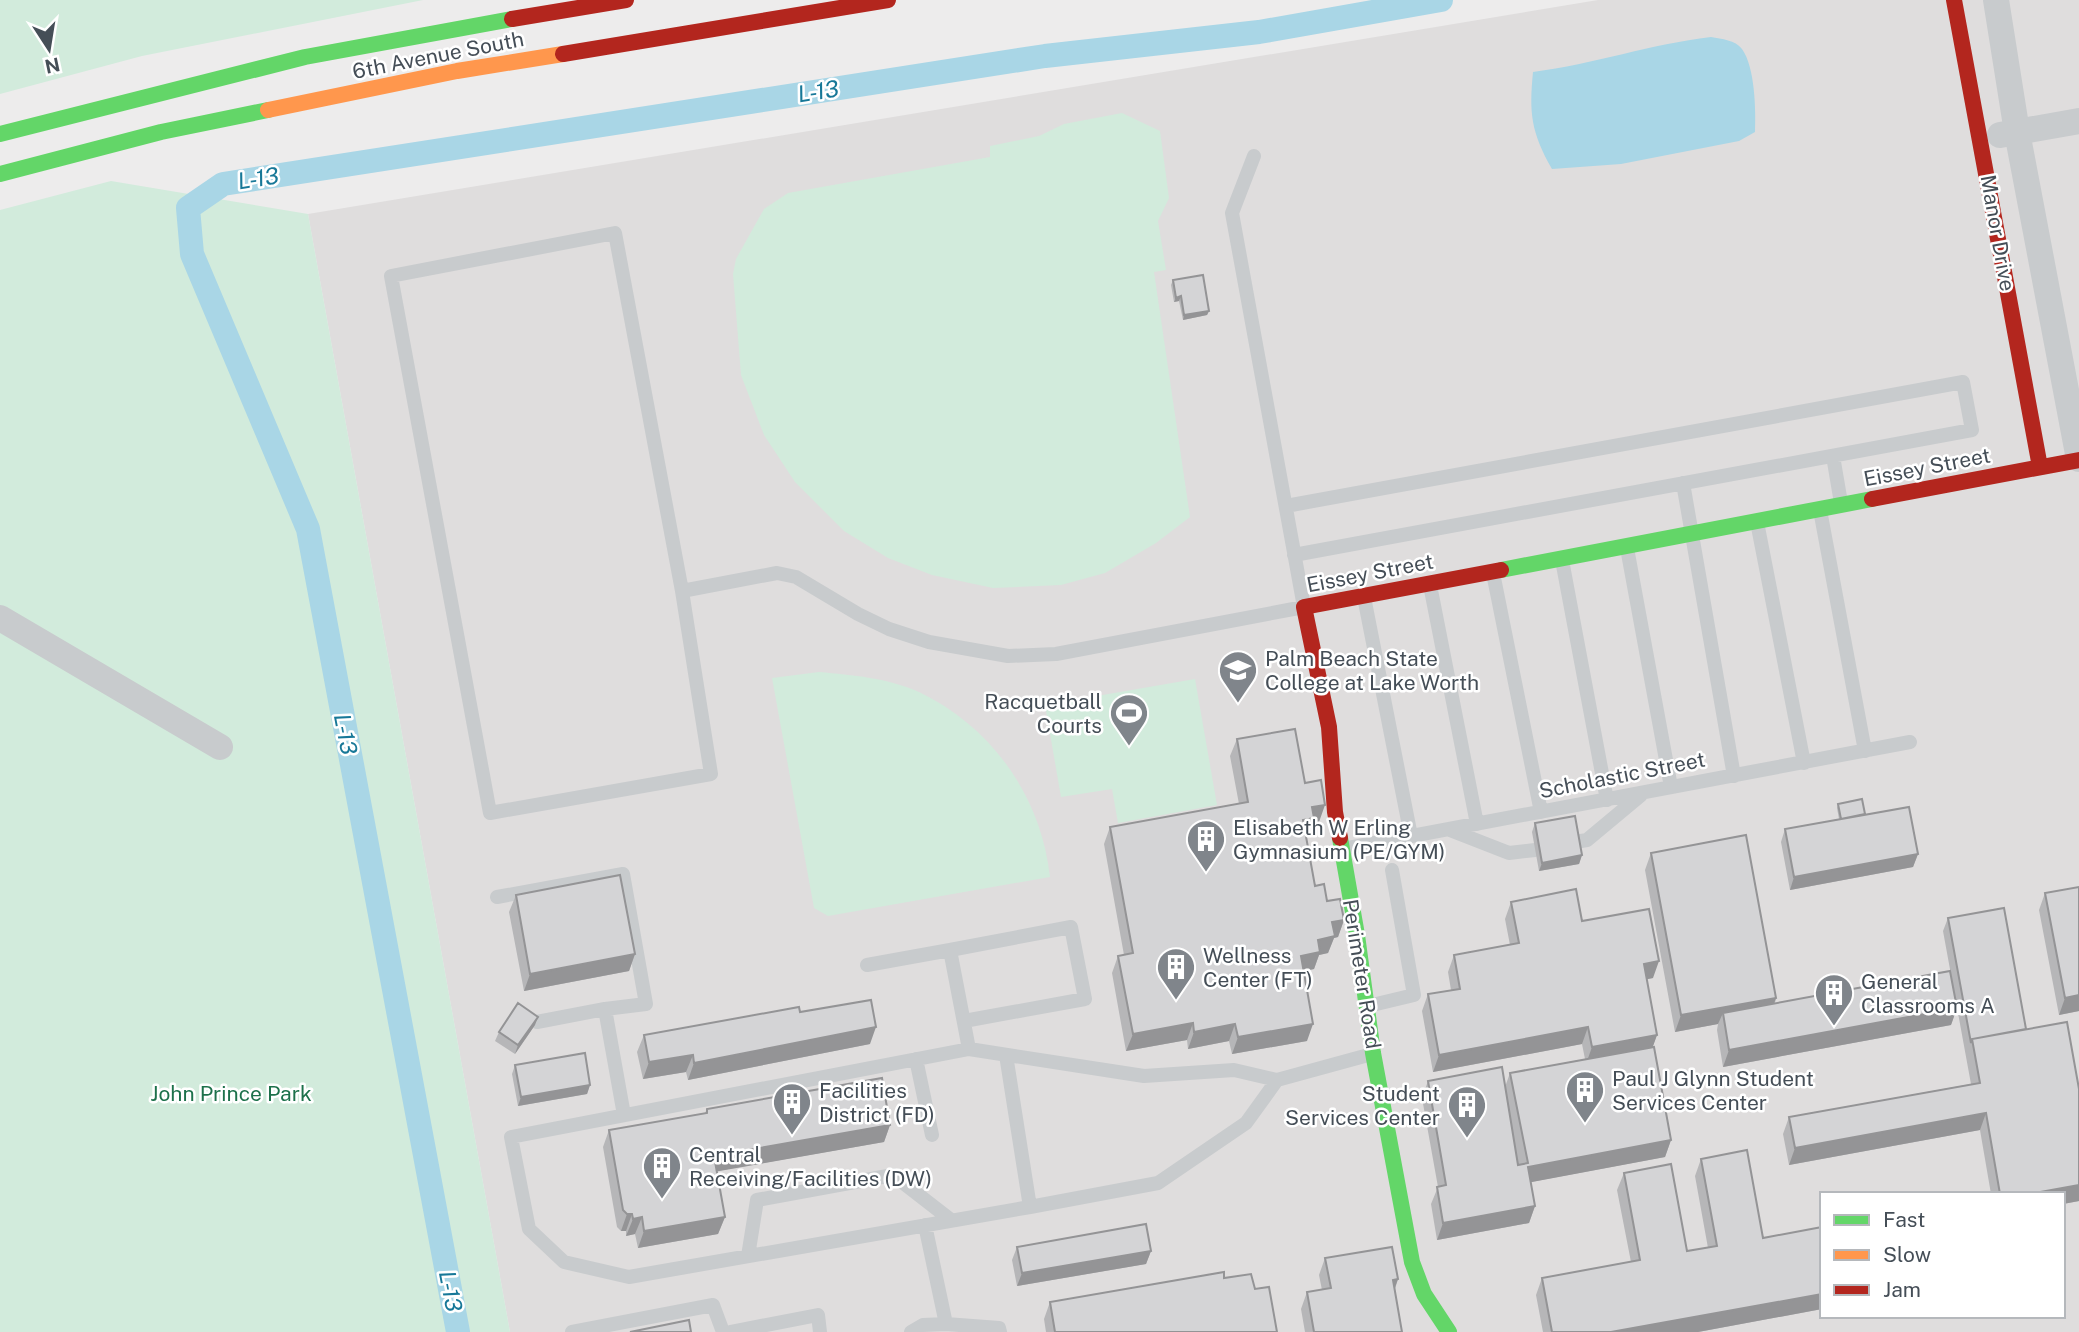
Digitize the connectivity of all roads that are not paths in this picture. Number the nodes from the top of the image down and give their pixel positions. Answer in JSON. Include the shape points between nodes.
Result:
{"nodes":[{"id":1,"x":626,"y":0,"type":"edge"},
{"id":2,"x":888,"y":0,"type":"edge"},
{"id":3,"x":1954,"y":0,"type":"edge"},
{"id":4,"x":1996,"y":0,"type":"edge"},
{"id":5,"x":2079,"y":121,"type":"edge"},
{"id":6,"x":2017,"y":132,"type":"junction"},
{"id":7,"x":0,"y":134,"type":"edge"},
{"id":8,"x":1981,"y":138,"type":"junction"},
{"id":9,"x":1254,"y":156,"type":"dead end"},
{"id":10,"x":0,"y":174,"type":"edge"},
{"id":11,"x":1833,"y":456,"type":"junction"},
{"id":12,"x":2079,"y":459,"type":"edge"},
{"id":13,"x":2040,"y":467,"type":"junction"},
{"id":14,"x":1684,"y":484,"type":"junction"},
{"id":15,"x":1842,"y":505,"type":"junction"},
{"id":16,"x":1286,"y":506,"type":"junction"},
{"id":17,"x":1819,"y":509,"type":"junction"},
{"id":18,"x":1757,"y":521,"type":"junction"},
{"id":19,"x":1691,"y":534,"type":"junction"},
{"id":20,"x":1626,"y":546,"type":"junction"},
{"id":21,"x":1294,"y":555,"type":"junction"},
{"id":22,"x":1562,"y":558,"type":"junction"},
{"id":23,"x":1493,"y":571,"type":"junction"},
{"id":24,"x":1430,"y":583,"type":"junction"},
{"id":25,"x":682,"y":591,"type":"junction"},
{"id":26,"x":1364,"y":596,"type":"junction"},
{"id":27,"x":1304,"y":607,"type":"junction"},
{"id":28,"x":0,"y":618,"type":"edge"},
{"id":29,"x":1910,"y":742,"type":"dead end"},
{"id":30,"x":220,"y":747,"type":"dead end"},
{"id":31,"x":1865,"y":751,"type":"junction"},
{"id":32,"x":1804,"y":763,"type":"junction"},
{"id":33,"x":1734,"y":776,"type":"junction"},
{"id":34,"x":1671,"y":787,"type":"junction"},
{"id":35,"x":1644,"y":793,"type":"junction"},
{"id":36,"x":1607,"y":800,"type":"junction"},
{"id":37,"x":1541,"y":812,"type":"junction"},
{"id":38,"x":1477,"y":824,"type":"junction"},
{"id":39,"x":1449,"y":829,"type":"junction"},
{"id":40,"x":1411,"y":836,"type":"junction"},
{"id":41,"x":1575,"y":842,"type":"edge"},
{"id":42,"x":1342,"y":849,"type":"junction"},
{"id":43,"x":1535,"y":850,"type":"edge"},
{"id":44,"x":1392,"y":870,"type":"dead end"},
{"id":45,"x":497,"y":897,"type":"dead end"},
{"id":46,"x":950,"y":950,"type":"junction"},
{"id":47,"x":867,"y":965,"type":"dead end"},
{"id":48,"x":1367,"y":1006,"type":"junction"},
{"id":49,"x":605,"y":1009,"type":"junction"},
{"id":50,"x":964,"y":1021,"type":"junction"},
{"id":51,"x":537,"y":1022,"type":"edge"},
{"id":52,"x":969,"y":1049,"type":"junction"},
{"id":53,"x":1373,"y":1053,"type":"junction"},
{"id":54,"x":1006,"y":1055,"type":"junction"},
{"id":55,"x":916,"y":1059,"type":"junction"},
{"id":56,"x":1277,"y":1080,"type":"junction"},
{"id":57,"x":624,"y":1115,"type":"junction"},
{"id":58,"x":932,"y":1135,"type":"dead end"},
{"id":59,"x":1030,"y":1207,"type":"junction"},
{"id":60,"x":951,"y":1220,"type":"junction"},
{"id":61,"x":925,"y":1224,"type":"junction"},
{"id":62,"x":748,"y":1256,"type":"junction"},
{"id":63,"x":946,"y":1324,"type":"junction"},
{"id":64,"x":572,"y":1332,"type":"edge"},
{"id":65,"x":723,"y":1332,"type":"edge"},
{"id":66,"x":730,"y":1332,"type":"edge"},
{"id":67,"x":820,"y":1332,"type":"edge"},
{"id":68,"x":911,"y":1332,"type":"edge"},
{"id":69,"x":1000,"y":1332,"type":"edge"},
{"id":70,"x":1449,"y":1332,"type":"edge"}],
"edges":[{"from":1,"to":7,"type":"street","name":"6th Avenue South","via":[[305,57]]},
{"from":2,"to":10,"type":"street","name":"6th Avenue South","via":[[457,71],[160,132]]},
{"from":3,"to":8,"type":"street","name":"Manor Drive"},
{"from":4,"to":6,"type":"street","name":"Manor Drive"},
{"from":5,"to":6,"type":"street"},
{"from":6,"to":8,"type":"street"},
{"from":6,"to":12,"type":"street","name":"Manor Drive"},
{"from":8,"to":13,"type":"street","name":"Manor Drive"},
{"from":9,"to":16,"type":"lane","via":[[1232,213]]},
{"from":11,"to":14,"type":"lane"},
{"from":11,"to":15,"type":"lane"},
{"from":11,"to":16,"type":"lane","via":[[1972,430],[1963,382]]},
{"from":12,"to":13,"type":"street","name":"Eissey Street"},
{"from":13,"to":15,"type":"street","name":"Eissey Street"},
{"from":14,"to":19,"type":"lane"},
{"from":14,"to":21,"type":"lane"},
{"from":15,"to":17,"type":"street","name":"Eissey Street"},
{"from":16,"to":21,"type":"lane"},
{"from":17,"to":18,"type":"street","name":"Eissey Street"},
{"from":17,"to":31,"type":"lane"},
{"from":18,"to":19,"type":"street","name":"Eissey Street"},
{"from":18,"to":32,"type":"lane"},
{"from":19,"to":20,"type":"street","name":"Eissey Street"},
{"from":19,"to":33,"type":"lane"},
{"from":20,"to":22,"type":"street","name":"Eissey Street"},
{"from":20,"to":34,"type":"lane"},
{"from":21,"to":27,"type":"lane"},
{"from":22,"to":23,"type":"street","name":"Eissey Street"},
{"from":22,"to":36,"type":"lane"},
{"from":23,"to":24,"type":"street","name":"Eissey Street"},
{"from":23,"to":37,"type":"lane"},
{"from":24,"to":26,"type":"street","name":"Eissey Street"},
{"from":24,"to":38,"type":"lane"},
{"from":25,"to":25,"type":"lane","via":[[711,774],[490,813],[391,276],[615,233]]},
{"from":25,"to":27,"type":"lane","name":"Eissey Street","via":[[777,573],[796,577],[889,629],[929,642],[1008,656],[1055,654]]},
{"from":26,"to":27,"type":"street","name":"Eissey Street"},
{"from":26,"to":40,"type":"lane"},
{"from":27,"to":42,"type":"street","name":"Perimeter Road","via":[[1329,727]]},
{"from":28,"to":30,"type":"street"},
{"from":29,"to":31,"type":"lane","name":"Scholastic Street"},
{"from":31,"to":32,"type":"lane","name":"Scholastic Street"},
{"from":32,"to":33,"type":"lane","name":"Scholastic Street"},
{"from":33,"to":34,"type":"lane","name":"Scholastic Street"},
{"from":34,"to":35,"type":"lane","name":"Scholastic Street"},
{"from":35,"to":36,"type":"lane","name":"Scholastic Street"},
{"from":35,"to":41,"type":"lane","via":[[1587,840]]},
{"from":36,"to":37,"type":"lane","name":"Scholastic Street"},
{"from":37,"to":38,"type":"lane","name":"Scholastic Street"},
{"from":38,"to":39,"type":"lane","name":"Scholastic Street"},
{"from":39,"to":40,"type":"lane","name":"Scholastic Street"},
{"from":39,"to":43,"type":"lane","via":[[1509,853]]},
{"from":40,"to":42,"type":"lane","name":"Scholastic Street"},
{"from":42,"to":48,"type":"street","name":"Perimeter Road"},
{"from":44,"to":48,"type":"lane","via":[[1414,995]]},
{"from":45,"to":49,"type":"lane","via":[[624,874],[646,1004]]},
{"from":46,"to":47,"type":"lane"},
{"from":46,"to":50,"type":"lane"},
{"from":46,"to":50,"type":"lane","via":[[1072,927],[1085,999]]},
{"from":48,"to":53,"type":"street","name":"Perimeter Road"},
{"from":49,"to":51,"type":"lane"},
{"from":49,"to":57,"type":"lane"},
{"from":50,"to":52,"type":"lane"},
{"from":52,"to":54,"type":"lane"},
{"from":52,"to":55,"type":"lane"},
{"from":53,"to":56,"type":"lane"},
{"from":53,"to":70,"type":"street","name":"Perimeter Road","via":[[1412,1262],[1424,1294]]},
{"from":54,"to":56,"type":"lane","via":[[1144,1076],[1234,1070]]},
{"from":54,"to":59,"type":"lane"},
{"from":55,"to":57,"type":"lane"},
{"from":55,"to":58,"type":"lane"},
{"from":56,"to":59,"type":"lane","via":[[1246,1123],[1158,1183]]},
{"from":57,"to":62,"type":"lane","via":[[510,1138],[529,1229],[564,1262],[629,1277]]},
{"from":59,"to":60,"type":"lane"},
{"from":60,"to":61,"type":"lane"},
{"from":60,"to":62,"type":"lane","via":[[893,1175],[757,1200]]},
{"from":61,"to":62,"type":"lane"},
{"from":61,"to":63,"type":"lane"},
{"from":63,"to":68,"type":"lane","via":[[923,1325]]},
{"from":63,"to":69,"type":"lane","via":[[999,1328]]},
{"from":64,"to":65,"type":"lane","via":[[713,1305]]},
{"from":66,"to":67,"type":"lane","via":[[818,1315]]}]}
